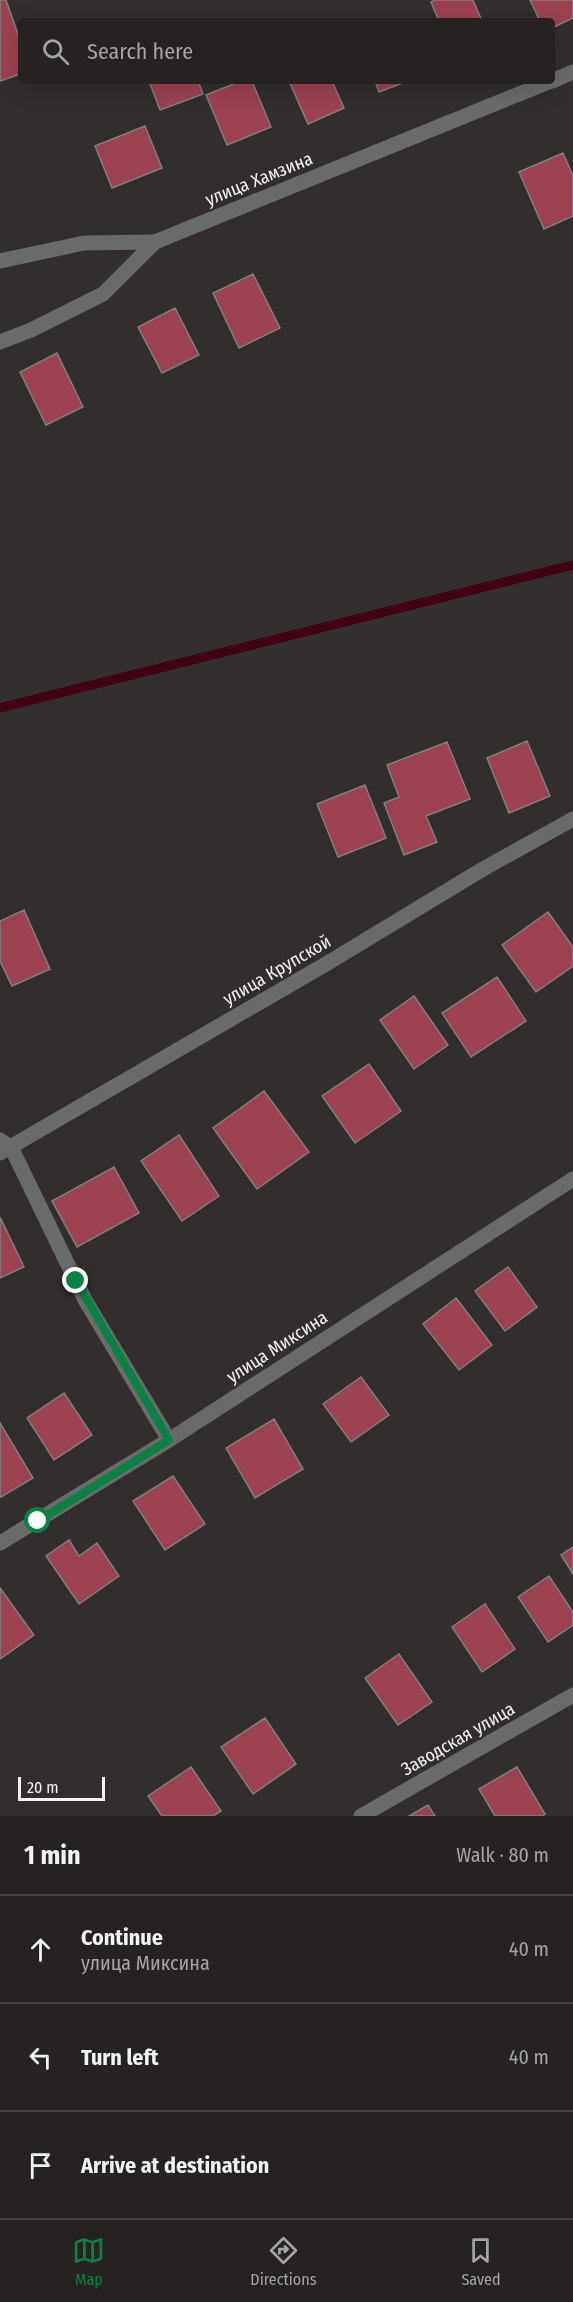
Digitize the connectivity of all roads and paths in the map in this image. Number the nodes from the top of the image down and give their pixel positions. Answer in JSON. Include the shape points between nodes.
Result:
{"nodes":[{"id":1,"x":573,"y":72,"type":"edge"},
{"id":2,"x":555,"y":80,"type":"edge"},
{"id":3,"x":545,"y":84,"type":"edge"},
{"id":4,"x":155,"y":242,"type":"junction"},
{"id":5,"x":0,"y":261,"type":"edge"},
{"id":6,"x":0,"y":342,"type":"edge"},
{"id":7,"x":573,"y":819,"type":"edge"},
{"id":8,"x":4,"y":1147,"type":"edge"},
{"id":9,"x":573,"y":1179,"type":"edge"},
{"id":10,"x":169,"y":1440,"type":"junction"},
{"id":11,"x":0,"y":1544,"type":"edge"},
{"id":12,"x":573,"y":1695,"type":"edge"},
{"id":13,"x":361,"y":1816,"type":"edge"}],
"edges":[{"from":1,"to":2,"type":"street","name":"улица Хамзина"},
{"from":3,"to":4,"type":"street","name":"улица Хамзина"},
{"from":4,"to":5,"type":"street","via":[[84,243]]},
{"from":4,"to":6,"type":"street","name":"улица Хамзина","via":[[103,294]]},
{"from":7,"to":8,"type":"street","name":"улица Крупской"},
{"from":8,"to":10,"type":"street","via":[[85,1300]]},
{"from":9,"to":10,"type":"street","name":"улица Миксина"},
{"from":10,"to":11,"type":"street","name":"улица Миксина"},
{"from":12,"to":13,"type":"street","name":"Заводская улица"}]}
